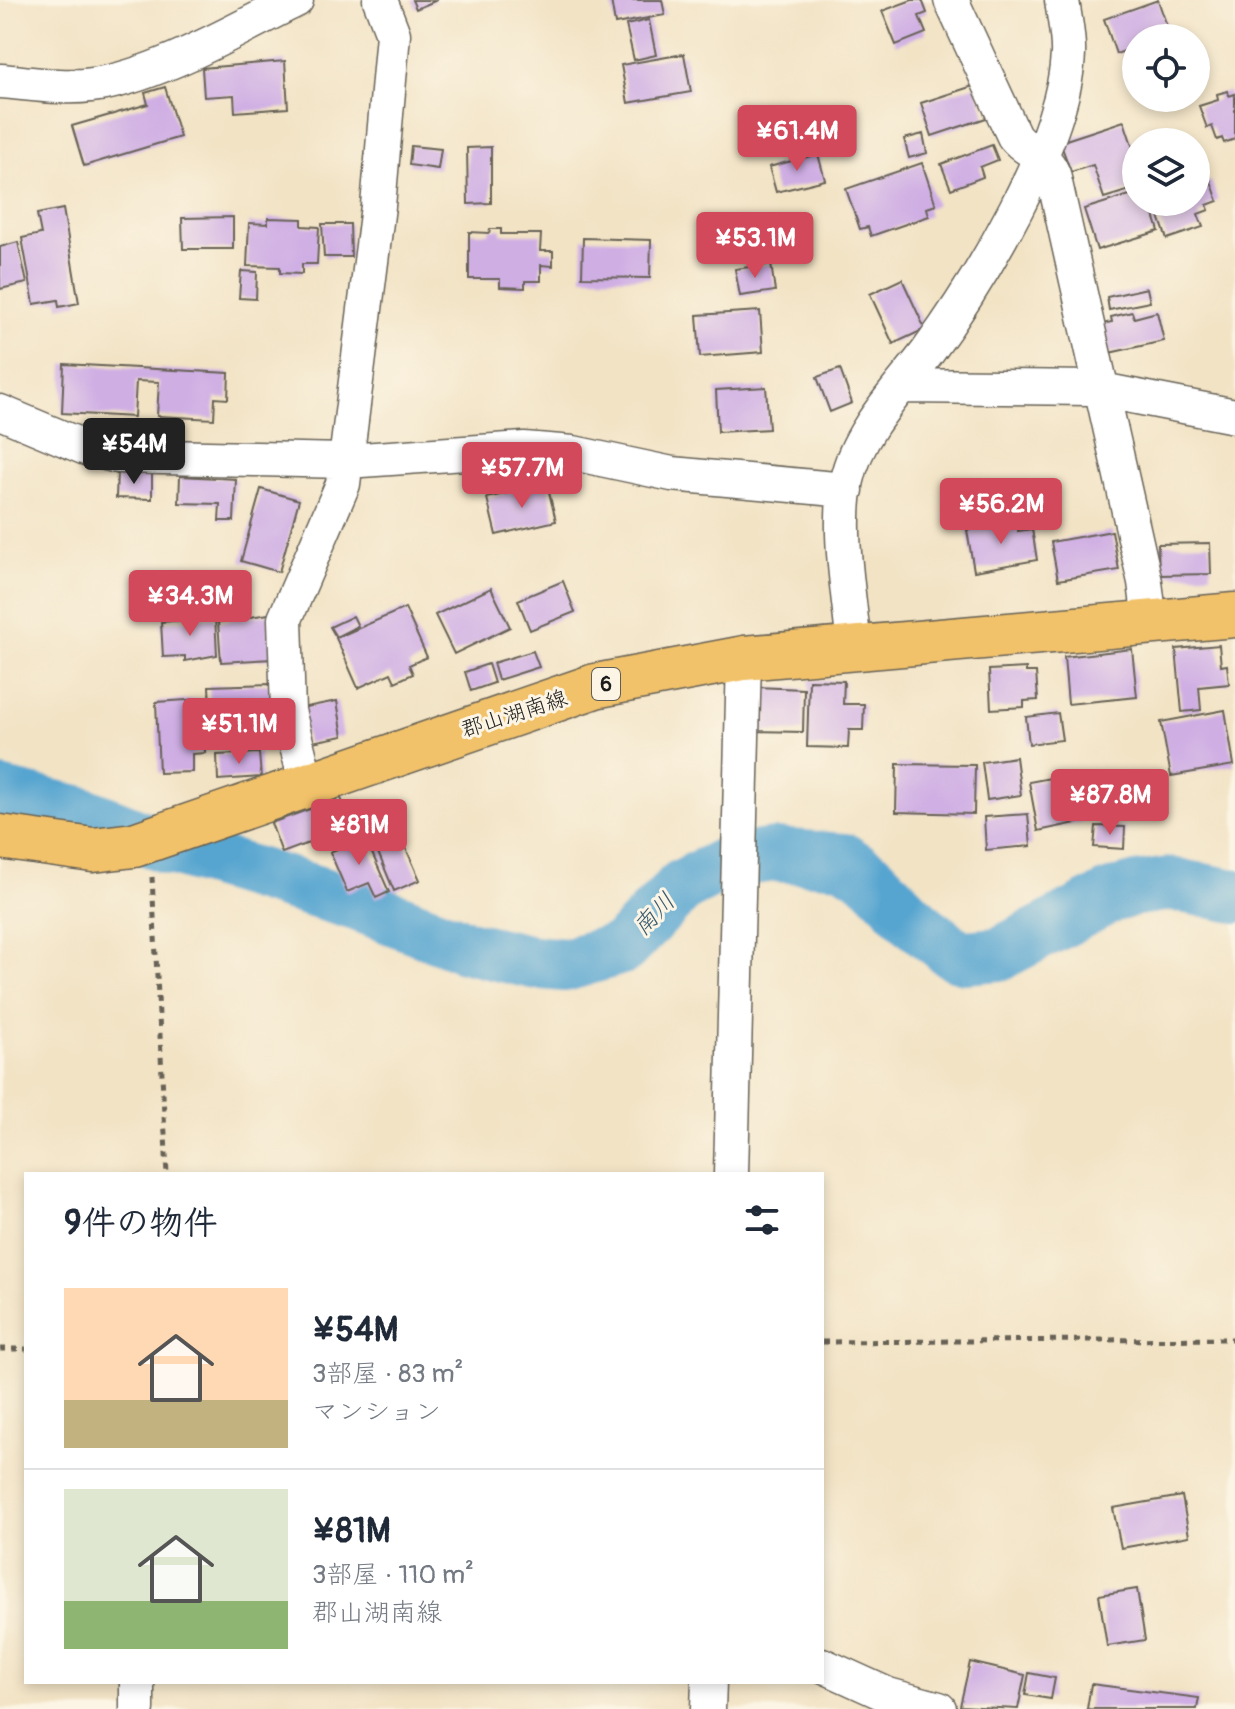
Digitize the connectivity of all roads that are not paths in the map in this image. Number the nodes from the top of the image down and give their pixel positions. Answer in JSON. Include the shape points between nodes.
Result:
{"nodes":[{"id":1,"x":296,"y":0,"type":"edge"},
{"id":2,"x":380,"y":0,"type":"edge"},
{"id":3,"x":951,"y":0,"type":"edge"},
{"id":4,"x":1062,"y":0,"type":"edge"},
{"id":5,"x":0,"y":81,"type":"edge"},
{"id":6,"x":1041,"y":154,"type":"junction"},
{"id":7,"x":902,"y":386,"type":"junction"},
{"id":8,"x":1102,"y":390,"type":"junction"},
{"id":9,"x":0,"y":412,"type":"edge"},
{"id":10,"x":1235,"y":416,"type":"edge"},
{"id":11,"x":346,"y":461,"type":"junction"},
{"id":12,"x":846,"y":490,"type":"junction"},
{"id":13,"x":1235,"y":615,"type":"edge"},
{"id":14,"x":1150,"y":622,"type":"junction"},
{"id":15,"x":854,"y":649,"type":"junction"},
{"id":16,"x":744,"y":658,"type":"junction"},
{"id":17,"x":307,"y":785,"type":"junction"},
{"id":18,"x":0,"y":837,"type":"edge"},
{"id":19,"x":731,"y":1172,"type":"edge"},
{"id":20,"x":824,"y":1666,"type":"edge"},
{"id":21,"x":137,"y":1684,"type":"edge"},
{"id":22,"x":709,"y":1684,"type":"edge"},
{"id":23,"x":137,"y":1709,"type":"edge"},
{"id":24,"x":708,"y":1709,"type":"edge"},
{"id":25,"x":939,"y":1709,"type":"edge"}],
"edges":[{"from":1,"to":5,"type":"street","via":[[185,54],[115,80],[76,86]]},
{"from":2,"to":11,"type":"street","via":[[393,34]]},
{"from":3,"to":6,"type":"street","via":[[1014,136]]},
{"from":4,"to":6,"type":"street","via":[[1065,78]]},
{"from":6,"to":7,"type":"street","via":[[946,327]]},
{"from":6,"to":8,"type":"street","via":[[1053,174]]},
{"from":7,"to":8,"type":"street"},
{"from":7,"to":12,"type":"street","via":[[868,431]]},
{"from":8,"to":10,"type":"street"},
{"from":8,"to":14,"type":"street"},
{"from":9,"to":11,"type":"street","via":[[118,456]]},
{"from":11,"to":12,"type":"street","via":[[524,449],[573,453],[672,474]]},
{"from":11,"to":17,"type":"street","via":[[338,499],[285,619],[288,711]]},
{"from":12,"to":15,"type":"street"},
{"from":13,"to":14,"type":"main road","name":"郡山湖南線","number":"6"},
{"from":14,"to":15,"type":"main road","name":"郡山湖南線","number":"6"},
{"from":15,"to":16,"type":"main road","name":"郡山湖南線","number":"6"},
{"from":16,"to":17,"type":"main road","name":"郡山湖南線","number":"6","via":[[595,686]]},
{"from":16,"to":19,"type":"street"},
{"from":17,"to":18,"type":"main road","name":"郡山湖南線","number":"6","via":[[148,840],[93,850]]},
{"from":20,"to":25,"type":"street","via":[[888,1695]]},
{"from":21,"to":23,"type":"street"},
{"from":22,"to":24,"type":"street"}]}
